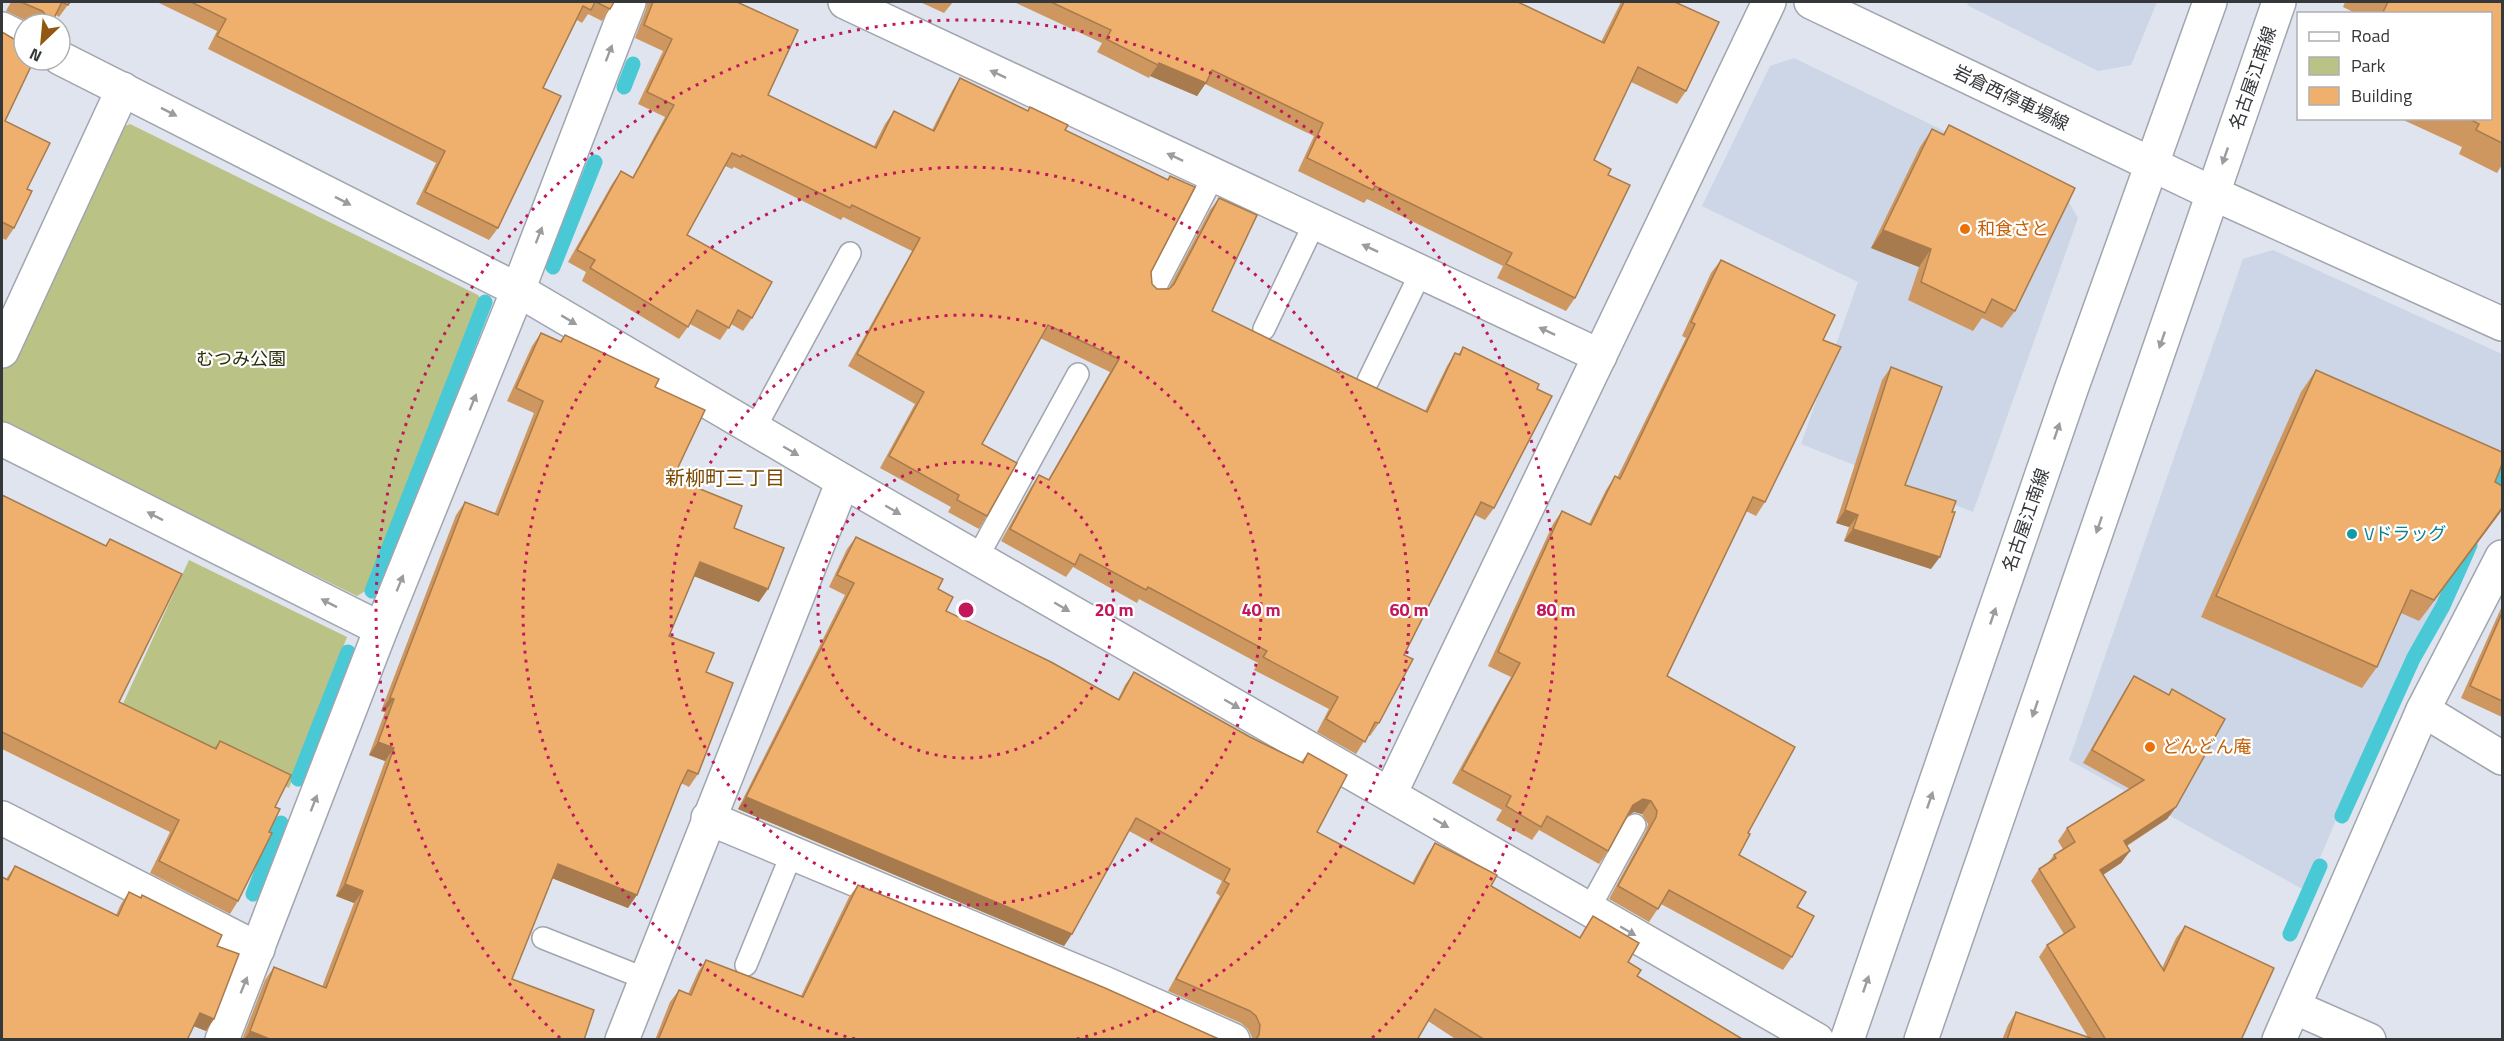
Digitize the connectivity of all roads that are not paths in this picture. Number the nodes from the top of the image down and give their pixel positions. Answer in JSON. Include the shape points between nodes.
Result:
{"nodes":[{"id":1,"x":629,"y":2,"type":"edge"},
{"id":2,"x":845,"y":2,"type":"edge"},
{"id":3,"x":1769,"y":2,"type":"edge"},
{"id":4,"x":1811,"y":2,"type":"edge"},
{"id":5,"x":2210,"y":2,"type":"edge"},
{"id":6,"x":2279,"y":2,"type":"edge"},
{"id":7,"x":72,"y":64,"type":"edge"},
{"id":8,"x":123,"y":89,"type":"junction"},
{"id":9,"x":2153,"y":166,"type":"junction"},
{"id":10,"x":1214,"y":175,"type":"junction"},
{"id":11,"x":2212,"y":193,"type":"junction"},
{"id":12,"x":1315,"y":222,"type":"junction"},
{"id":13,"x":850,"y":254,"type":"dead end"},
{"id":14,"x":1421,"y":272,"type":"junction"},
{"id":15,"x":518,"y":290,"type":"junction"},
{"id":16,"x":1154,"y":291,"type":"edge"},
{"id":17,"x":2502,"y":324,"type":"edge"},
{"id":18,"x":1264,"y":329,"type":"dead end"},
{"id":19,"x":2,"y":351,"type":"edge"},
{"id":20,"x":1600,"y":356,"type":"junction"},
{"id":21,"x":1078,"y":374,"type":"dead end"},
{"id":22,"x":1368,"y":381,"type":"edge"},
{"id":23,"x":754,"y":429,"type":"junction"},
{"id":24,"x":2,"y":439,"type":"edge"},
{"id":25,"x":843,"y":481,"type":"junction"},
{"id":26,"x":2502,"y":557,"type":"edge"},
{"id":27,"x":977,"y":558,"type":"junction"},
{"id":28,"x":381,"y":629,"type":"junction"},
{"id":29,"x":2423,"y":710,"type":"junction"},
{"id":30,"x":2502,"y":758,"type":"edge"},
{"id":31,"x":1390,"y":794,"type":"junction"},
{"id":32,"x":2,"y":818,"type":"edge"},
{"id":33,"x":708,"y":818,"type":"junction"},
{"id":34,"x":1635,"y":825,"type":"edge"},
{"id":35,"x":792,"y":853,"type":"junction"},
{"id":36,"x":1589,"y":909,"type":"junction"},
{"id":37,"x":543,"y":938,"type":"dead end"},
{"id":38,"x":258,"y":950,"type":"junction"},
{"id":39,"x":746,"y":965,"type":"dead end"},
{"id":40,"x":646,"y":979,"type":"junction"},
{"id":41,"x":2294,"y":1008,"type":"junction"},
{"id":42,"x":1172,"y":1027,"type":"edge"},
{"id":43,"x":222,"y":1040,"type":"edge"},
{"id":44,"x":622,"y":1040,"type":"edge"},
{"id":45,"x":1233,"y":1040,"type":"edge"},
{"id":46,"x":1817,"y":1040,"type":"edge"},
{"id":47,"x":1847,"y":1040,"type":"edge"},
{"id":48,"x":1921,"y":1040,"type":"edge"},
{"id":49,"x":2279,"y":1040,"type":"edge"},
{"id":50,"x":2369,"y":1040,"type":"edge"}],
"edges":[{"from":15,"to":1,"type":"street","one_way":true},
{"from":10,"to":2,"type":"street","one_way":true},
{"from":3,"to":20,"type":"street"},
{"from":4,"to":9,"type":"street","name":"岩倉西停車場線"},
{"from":5,"to":9,"type":"street","name":"名古屋江南線"},
{"from":6,"to":11,"type":"street","name":"名古屋江南線","one_way":true},
{"from":7,"to":8,"type":"street"},
{"from":8,"to":15,"type":"street","one_way":true},
{"from":8,"to":19,"type":"street"},
{"from":9,"to":11,"type":"street","name":"岩倉西停車場線"},
{"from":47,"to":9,"type":"street","name":"名古屋江南線","one_way":true,"via":[[2069,395]]},
{"from":10,"to":12,"type":"street"},
{"from":10,"to":16,"type":"lane"},
{"from":11,"to":17,"type":"street","name":"岩倉西停車場線"},
{"from":11,"to":48,"type":"street","name":"名古屋江南線","one_way":true},
{"from":14,"to":12,"type":"street","one_way":true},
{"from":12,"to":18,"type":"lane"},
{"from":13,"to":23,"type":"lane"},
{"from":20,"to":14,"type":"street","one_way":true},
{"from":14,"to":22,"type":"lane"},
{"from":15,"to":23,"type":"street","one_way":true},
{"from":28,"to":15,"type":"street","one_way":true},
{"from":20,"to":31,"type":"street"},
{"from":21,"to":27,"type":"lane"},
{"from":23,"to":25,"type":"street","one_way":true},
{"from":28,"to":24,"type":"street","one_way":true},
{"from":25,"to":27,"type":"street","one_way":true},
{"from":25,"to":33,"type":"street"},
{"from":26,"to":29,"type":"street"},
{"from":27,"to":31,"type":"street","one_way":true},
{"from":38,"to":28,"type":"street","one_way":true},
{"from":29,"to":30,"type":"street"},
{"from":29,"to":41,"type":"street"},
{"from":31,"to":36,"type":"street","one_way":true},
{"from":32,"to":38,"type":"street"},
{"from":33,"to":35,"type":"street"},
{"from":33,"to":40,"type":"street"},
{"from":34,"to":36,"type":"lane"},
{"from":35,"to":39,"type":"lane"},
{"from":35,"to":42,"type":"street"},
{"from":36,"to":46,"type":"street","one_way":true},
{"from":37,"to":40,"type":"lane"},
{"from":43,"to":38,"type":"street","one_way":true},
{"from":40,"to":44,"type":"street"},
{"from":41,"to":49,"type":"street"},
{"from":41,"to":50,"type":"street"},
{"from":42,"to":45,"type":"street"}]}
